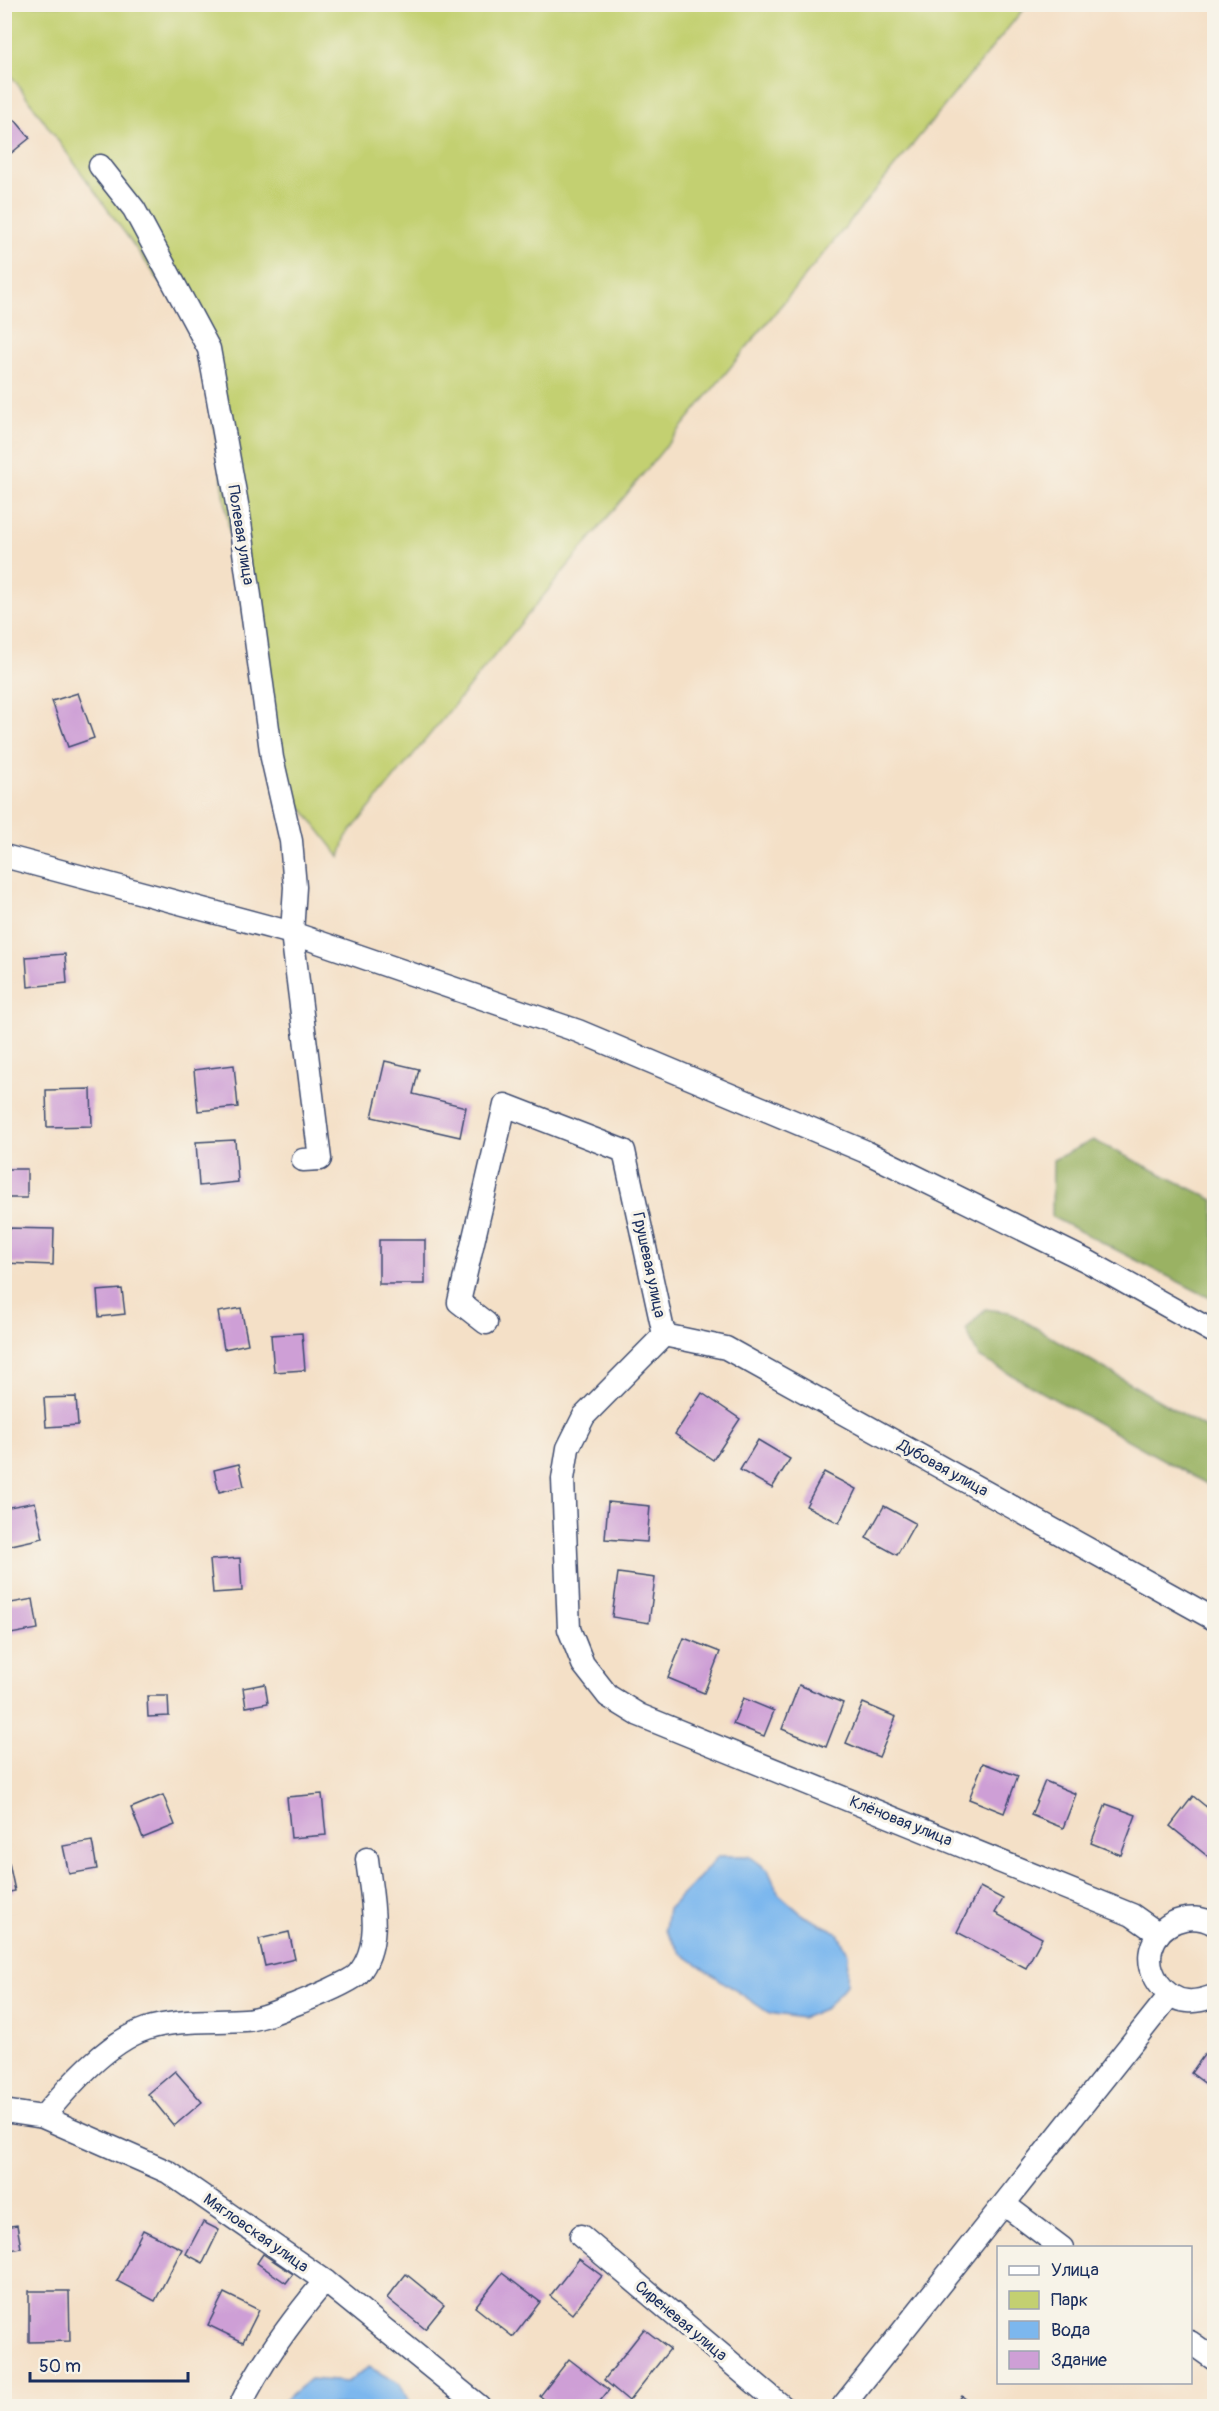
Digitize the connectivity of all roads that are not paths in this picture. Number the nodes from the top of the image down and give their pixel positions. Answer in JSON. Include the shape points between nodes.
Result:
{"nodes":[{"id":1,"x":100,"y":166,"type":"dead end"},
{"id":2,"x":4,"y":856,"type":"edge"},
{"id":3,"x":292,"y":933,"type":"junction"},
{"id":4,"x":303,"y":1160,"type":"dead end"},
{"id":5,"x":486,"y":1323,"type":"dead end"},
{"id":6,"x":1215,"y":1332,"type":"edge"},
{"id":7,"x":664,"y":1335,"type":"junction"},
{"id":8,"x":1215,"y":1619,"type":"edge"},
{"id":9,"x":639,"y":1715,"type":"joint"},
{"id":10,"x":367,"y":1859,"type":"dead end"},
{"id":11,"x":1215,"y":1924,"type":"edge"},
{"id":12,"x":1159,"y":1934,"type":"junction"},
{"id":13,"x":1170,"y":1995,"type":"junction"},
{"id":14,"x":1215,"y":1995,"type":"edge"},
{"id":15,"x":4,"y":2111,"type":"edge"},
{"id":16,"x":43,"y":2117,"type":"junction"},
{"id":17,"x":1005,"y":2205,"type":"junction"},
{"id":18,"x":581,"y":2236,"type":"dead end"},
{"id":19,"x":1061,"y":2246,"type":"edge"},
{"id":20,"x":325,"y":2281,"type":"junction"},
{"id":21,"x":1192,"y":2343,"type":"edge"},
{"id":22,"x":1215,"y":2359,"type":"edge"},
{"id":23,"x":240,"y":2406,"type":"edge"},
{"id":24,"x":479,"y":2406,"type":"edge"},
{"id":25,"x":782,"y":2406,"type":"edge"},
{"id":26,"x":843,"y":2406,"type":"edge"}],
"edges":[{"from":1,"to":3,"type":"street","name":"Полевая улица","via":[[134,209],[209,349],[239,515],[272,758],[291,841]]},
{"from":2,"to":3,"type":"street"},
{"from":3,"to":4,"type":"street","name":"Полевая улица","via":[[320,1159]]},
{"from":3,"to":6,"type":"street","via":[[578,1031],[864,1151],[1087,1261]]},
{"from":5,"to":7,"type":"street","name":"Грушевая улица","via":[[459,1302],[505,1105],[624,1151]]},
{"from":7,"to":8,"type":"street","name":"Дубовая улица","via":[[726,1348]]},
{"from":7,"to":9,"type":"street","name":"Грушевая улица","via":[[584,1416],[568,1448],[563,1479],[569,1629],[583,1664],[609,1696]]},
{"from":9,"to":12,"type":"street","name":"Клёновая улица","via":[[1132,1915]]},
{"from":10,"to":16,"type":"street","via":[[374,1928],[367,1957],[357,1976],[249,2020],[185,2023],[145,2030],[116,2046],[74,2079]]},
{"from":11,"to":12,"type":"street","via":[[1188,1917],[1172,1922]]},
{"from":12,"to":13,"type":"street","via":[[1151,1950],[1151,1967],[1157,1983]]},
{"from":13,"to":14,"type":"street","via":[[1184,2001],[1200,2001]]},
{"from":13,"to":17,"type":"street"},
{"from":15,"to":16,"type":"street","name":"Мягловская улица"},
{"from":16,"to":20,"type":"street","name":"Мягловская улица","via":[[168,2172]]},
{"from":17,"to":19,"type":"street"},
{"from":17,"to":26,"type":"street"},
{"from":18,"to":25,"type":"street","name":"Сиреневая улица"},
{"from":20,"to":23,"type":"street","via":[[288,2326]]},
{"from":20,"to":24,"type":"street","name":"Мягловская улица"},
{"from":21,"to":22,"type":"street"}]}
